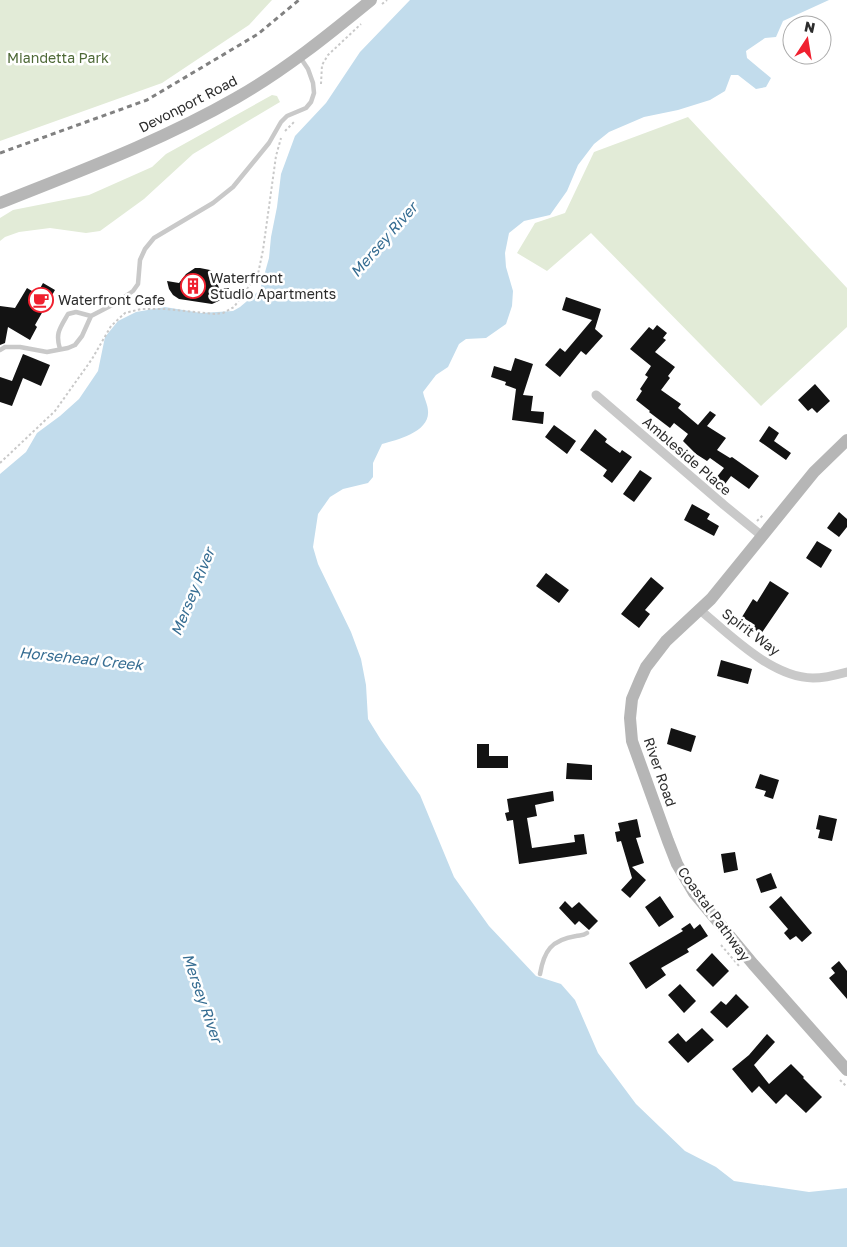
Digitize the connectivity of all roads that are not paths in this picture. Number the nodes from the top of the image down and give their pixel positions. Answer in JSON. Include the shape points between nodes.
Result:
{"nodes":[{"id":1,"x":375,"y":3,"type":"edge"},
{"id":2,"x":300,"y":58,"type":"junction"},
{"id":3,"x":0,"y":203,"type":"edge"},
{"id":4,"x":91,"y":316,"type":"junction"},
{"id":5,"x":60,"y":349,"type":"junction"},
{"id":6,"x":0,"y":350,"type":"edge"},
{"id":7,"x":596,"y":395,"type":"dead end"},
{"id":8,"x":847,"y":440,"type":"edge"},
{"id":9,"x":762,"y":536,"type":"junction"},
{"id":10,"x":700,"y":610,"type":"junction"},
{"id":11,"x":847,"y":672,"type":"edge"},
{"id":12,"x":588,"y":933,"type":"dead end"},
{"id":13,"x":540,"y":974,"type":"dead end"},
{"id":14,"x":844,"y":1075,"type":"edge"}],
"edges":[{"from":1,"to":2,"type":"main road","name":"Devonport Road"},
{"from":2,"to":3,"type":"main road","name":"Devonport Road","via":[[236,98],[168,134]]},
{"from":2,"to":4,"type":"lane","via":[[313,83],[311,102],[280,122],[269,143],[233,187],[154,238],[140,260],[138,284],[133,291]]},
{"from":4,"to":5,"type":"lane","via":[[75,345]]},
{"from":4,"to":5,"type":"lane","via":[[76,312],[68,314],[58,331]]},
{"from":5,"to":6,"type":"lane","via":[[55,352],[20,347]]},
{"from":7,"to":9,"type":"street","name":"Ambleside Place"},
{"from":8,"to":9,"type":"main road","name":"River Road","via":[[814,472]]},
{"from":9,"to":10,"type":"main road","name":"River Road"},
{"from":10,"to":11,"type":"street","name":"Spirit Way","via":[[768,664],[790,674],[811,678]]},
{"from":10,"to":14,"type":"main road","name":"River Road","via":[[666,641],[646,667],[632,699],[632,741],[677,864],[694,893]]},
{"from":12,"to":13,"type":"lane","via":[[551,945],[542,960]]}]}
